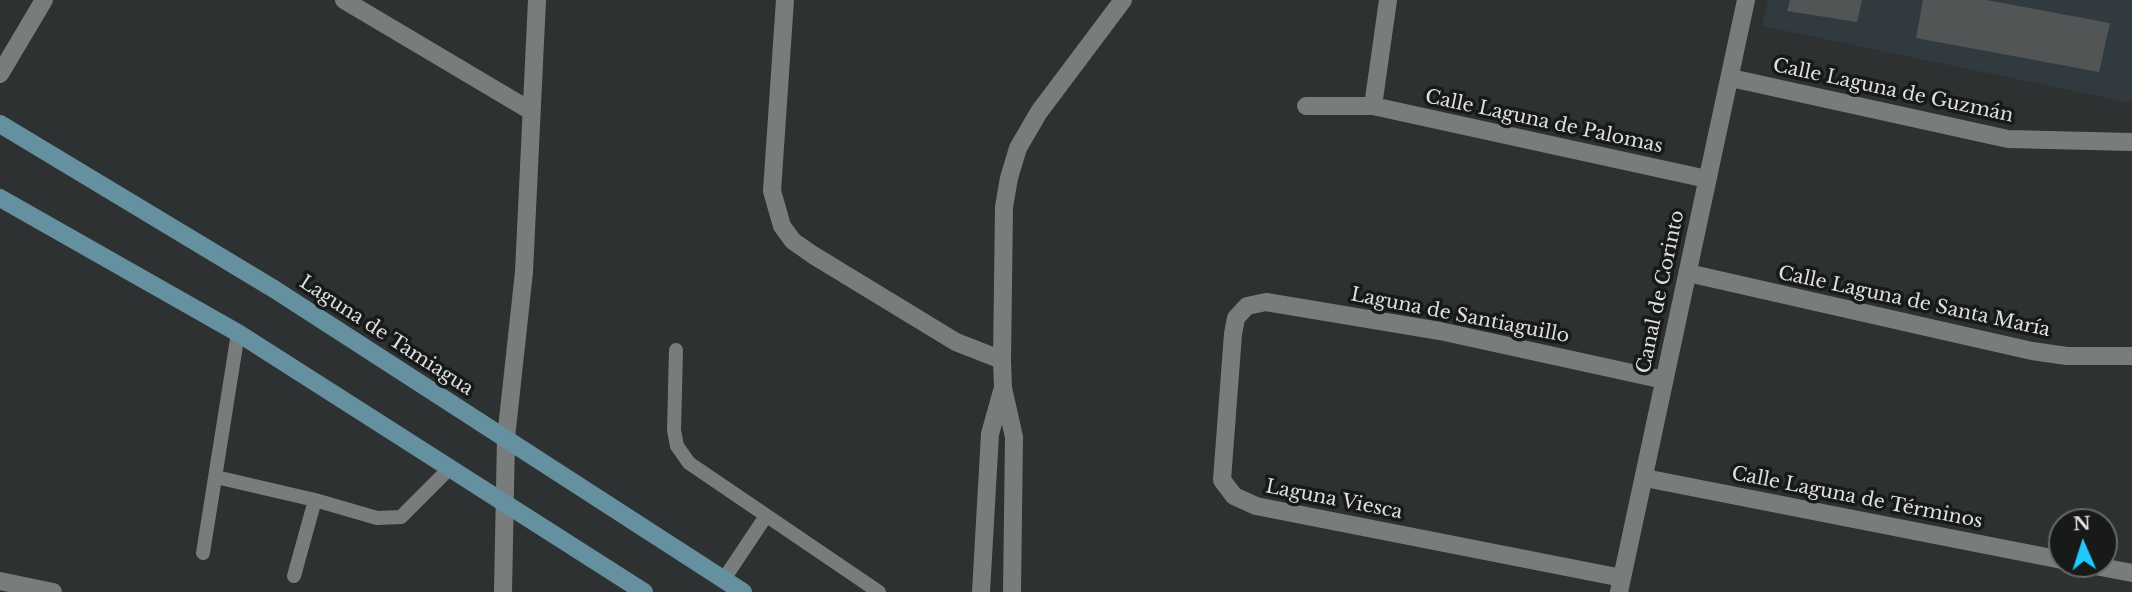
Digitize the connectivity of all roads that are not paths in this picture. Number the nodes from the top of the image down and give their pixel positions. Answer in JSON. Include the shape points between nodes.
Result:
{"nodes":[{"id":1,"x":44,"y":0,"type":"edge"},
{"id":2,"x":345,"y":0,"type":"edge"},
{"id":3,"x":537,"y":0,"type":"edge"},
{"id":4,"x":785,"y":0,"type":"edge"},
{"id":5,"x":1123,"y":0,"type":"edge"},
{"id":6,"x":1388,"y":0,"type":"edge"},
{"id":7,"x":1745,"y":0,"type":"edge"},
{"id":8,"x":0,"y":74,"type":"edge"},
{"id":9,"x":1731,"y":78,"type":"junction"},
{"id":10,"x":1306,"y":106,"type":"dead end"},
{"id":11,"x":1373,"y":106,"type":"junction"},
{"id":12,"x":531,"y":111,"type":"junction"},
{"id":13,"x":0,"y":124,"type":"edge"},
{"id":14,"x":2132,"y":142,"type":"edge"},
{"id":15,"x":1707,"y":179,"type":"junction"},
{"id":16,"x":0,"y":198,"type":"edge"},
{"id":17,"x":1688,"y":273,"type":"junction"},
{"id":18,"x":1247,"y":306,"type":"joint"},
{"id":19,"x":238,"y":333,"type":"junction"},
{"id":20,"x":676,"y":350,"type":"dead end"},
{"id":21,"x":2132,"y":356,"type":"edge"},
{"id":22,"x":1002,"y":360,"type":"junction"},
{"id":23,"x":1664,"y":380,"type":"junction"},
{"id":24,"x":1003,"y":388,"type":"junction"},
{"id":25,"x":506,"y":438,"type":"junction"},
{"id":26,"x":450,"y":468,"type":"junction"},
{"id":27,"x":216,"y":477,"type":"junction"},
{"id":28,"x":1645,"y":478,"type":"junction"},
{"id":29,"x":315,"y":500,"type":"junction"},
{"id":30,"x":507,"y":504,"type":"junction"},
{"id":31,"x":766,"y":516,"type":"junction"},
{"id":32,"x":204,"y":553,"type":"dead end"},
{"id":33,"x":2048,"y":556,"type":"edge"},
{"id":34,"x":294,"y":576,"type":"dead end"},
{"id":35,"x":724,"y":579,"type":"junction"},
{"id":36,"x":0,"y":581,"type":"edge"},
{"id":37,"x":1620,"y":585,"type":"edge"},
{"id":38,"x":53,"y":592,"type":"edge"},
{"id":39,"x":503,"y":592,"type":"edge"},
{"id":40,"x":644,"y":592,"type":"edge"},
{"id":41,"x":743,"y":592,"type":"edge"},
{"id":42,"x":879,"y":592,"type":"edge"},
{"id":43,"x":981,"y":592,"type":"edge"},
{"id":44,"x":1012,"y":592,"type":"edge"}],
"edges":[{"from":1,"to":8,"type":"street"},
{"from":2,"to":12,"type":"street"},
{"from":3,"to":12,"type":"street"},
{"from":4,"to":22,"type":"street","via":[[772,191],[782,226],[813,256],[956,342]]},
{"from":5,"to":22,"type":"street","via":[[1039,112],[1018,148],[1004,207]]},
{"from":6,"to":11,"type":"street"},
{"from":7,"to":9,"type":"street","name":"Canal de Corinto"},
{"from":9,"to":14,"type":"street","name":"Calle Laguna de Guzmán","via":[[2008,139]]},
{"from":9,"to":15,"type":"street","name":"Canal de Corinto"},
{"from":10,"to":11,"type":"street","name":"Calle Laguna de Palomas"},
{"from":11,"to":15,"type":"street","name":"Calle Laguna de Palomas"},
{"from":12,"to":25,"type":"street","via":[[524,272]]},
{"from":13,"to":25,"type":"main road","name":"Laguna de Tamiagua","via":[[274,289]]},
{"from":15,"to":17,"type":"street","name":"Canal de Corinto"},
{"from":16,"to":19,"type":"main road"},
{"from":17,"to":21,"type":"street","name":"Calle Laguna de Santa María","via":[[2032,351]]},
{"from":17,"to":23,"type":"street","name":"Canal de Corinto"},
{"from":18,"to":23,"type":"street","name":"Laguna de Santiaguillo","via":[[1266,302],[1440,331]]},
{"from":18,"to":37,"type":"street","name":"Laguna Viesca","via":[[1236,318],[1232,347],[1223,480],[1234,496],[1256,506]]},
{"from":19,"to":26,"type":"main road"},
{"from":19,"to":27,"type":"lane"},
{"from":20,"to":31,"type":"lane","via":[[677,446],[689,463]]},
{"from":22,"to":24,"type":"street"},
{"from":23,"to":28,"type":"street","name":"Canal de Corinto"},
{"from":24,"to":43,"type":"street","via":[[990,434]]},
{"from":24,"to":44,"type":"street","via":[[1014,437]]},
{"from":25,"to":30,"type":"street"},
{"from":25,"to":35,"type":"main road","name":"Laguna de Tamiagua"},
{"from":26,"to":29,"type":"lane","via":[[401,517],[377,518]]},
{"from":26,"to":30,"type":"main road"},
{"from":27,"to":29,"type":"lane"},
{"from":27,"to":32,"type":"lane"},
{"from":28,"to":33,"type":"street","name":"Calle Laguna de Términos"},
{"from":28,"to":37,"type":"street","name":"Canal de Corinto"},
{"from":29,"to":34,"type":"lane"},
{"from":30,"to":39,"type":"street"},
{"from":30,"to":40,"type":"main road"},
{"from":31,"to":35,"type":"lane"},
{"from":31,"to":42,"type":"lane"},
{"from":35,"to":41,"type":"main road","name":"Laguna de Tamiagua"},
{"from":36,"to":38,"type":"street"}]}
